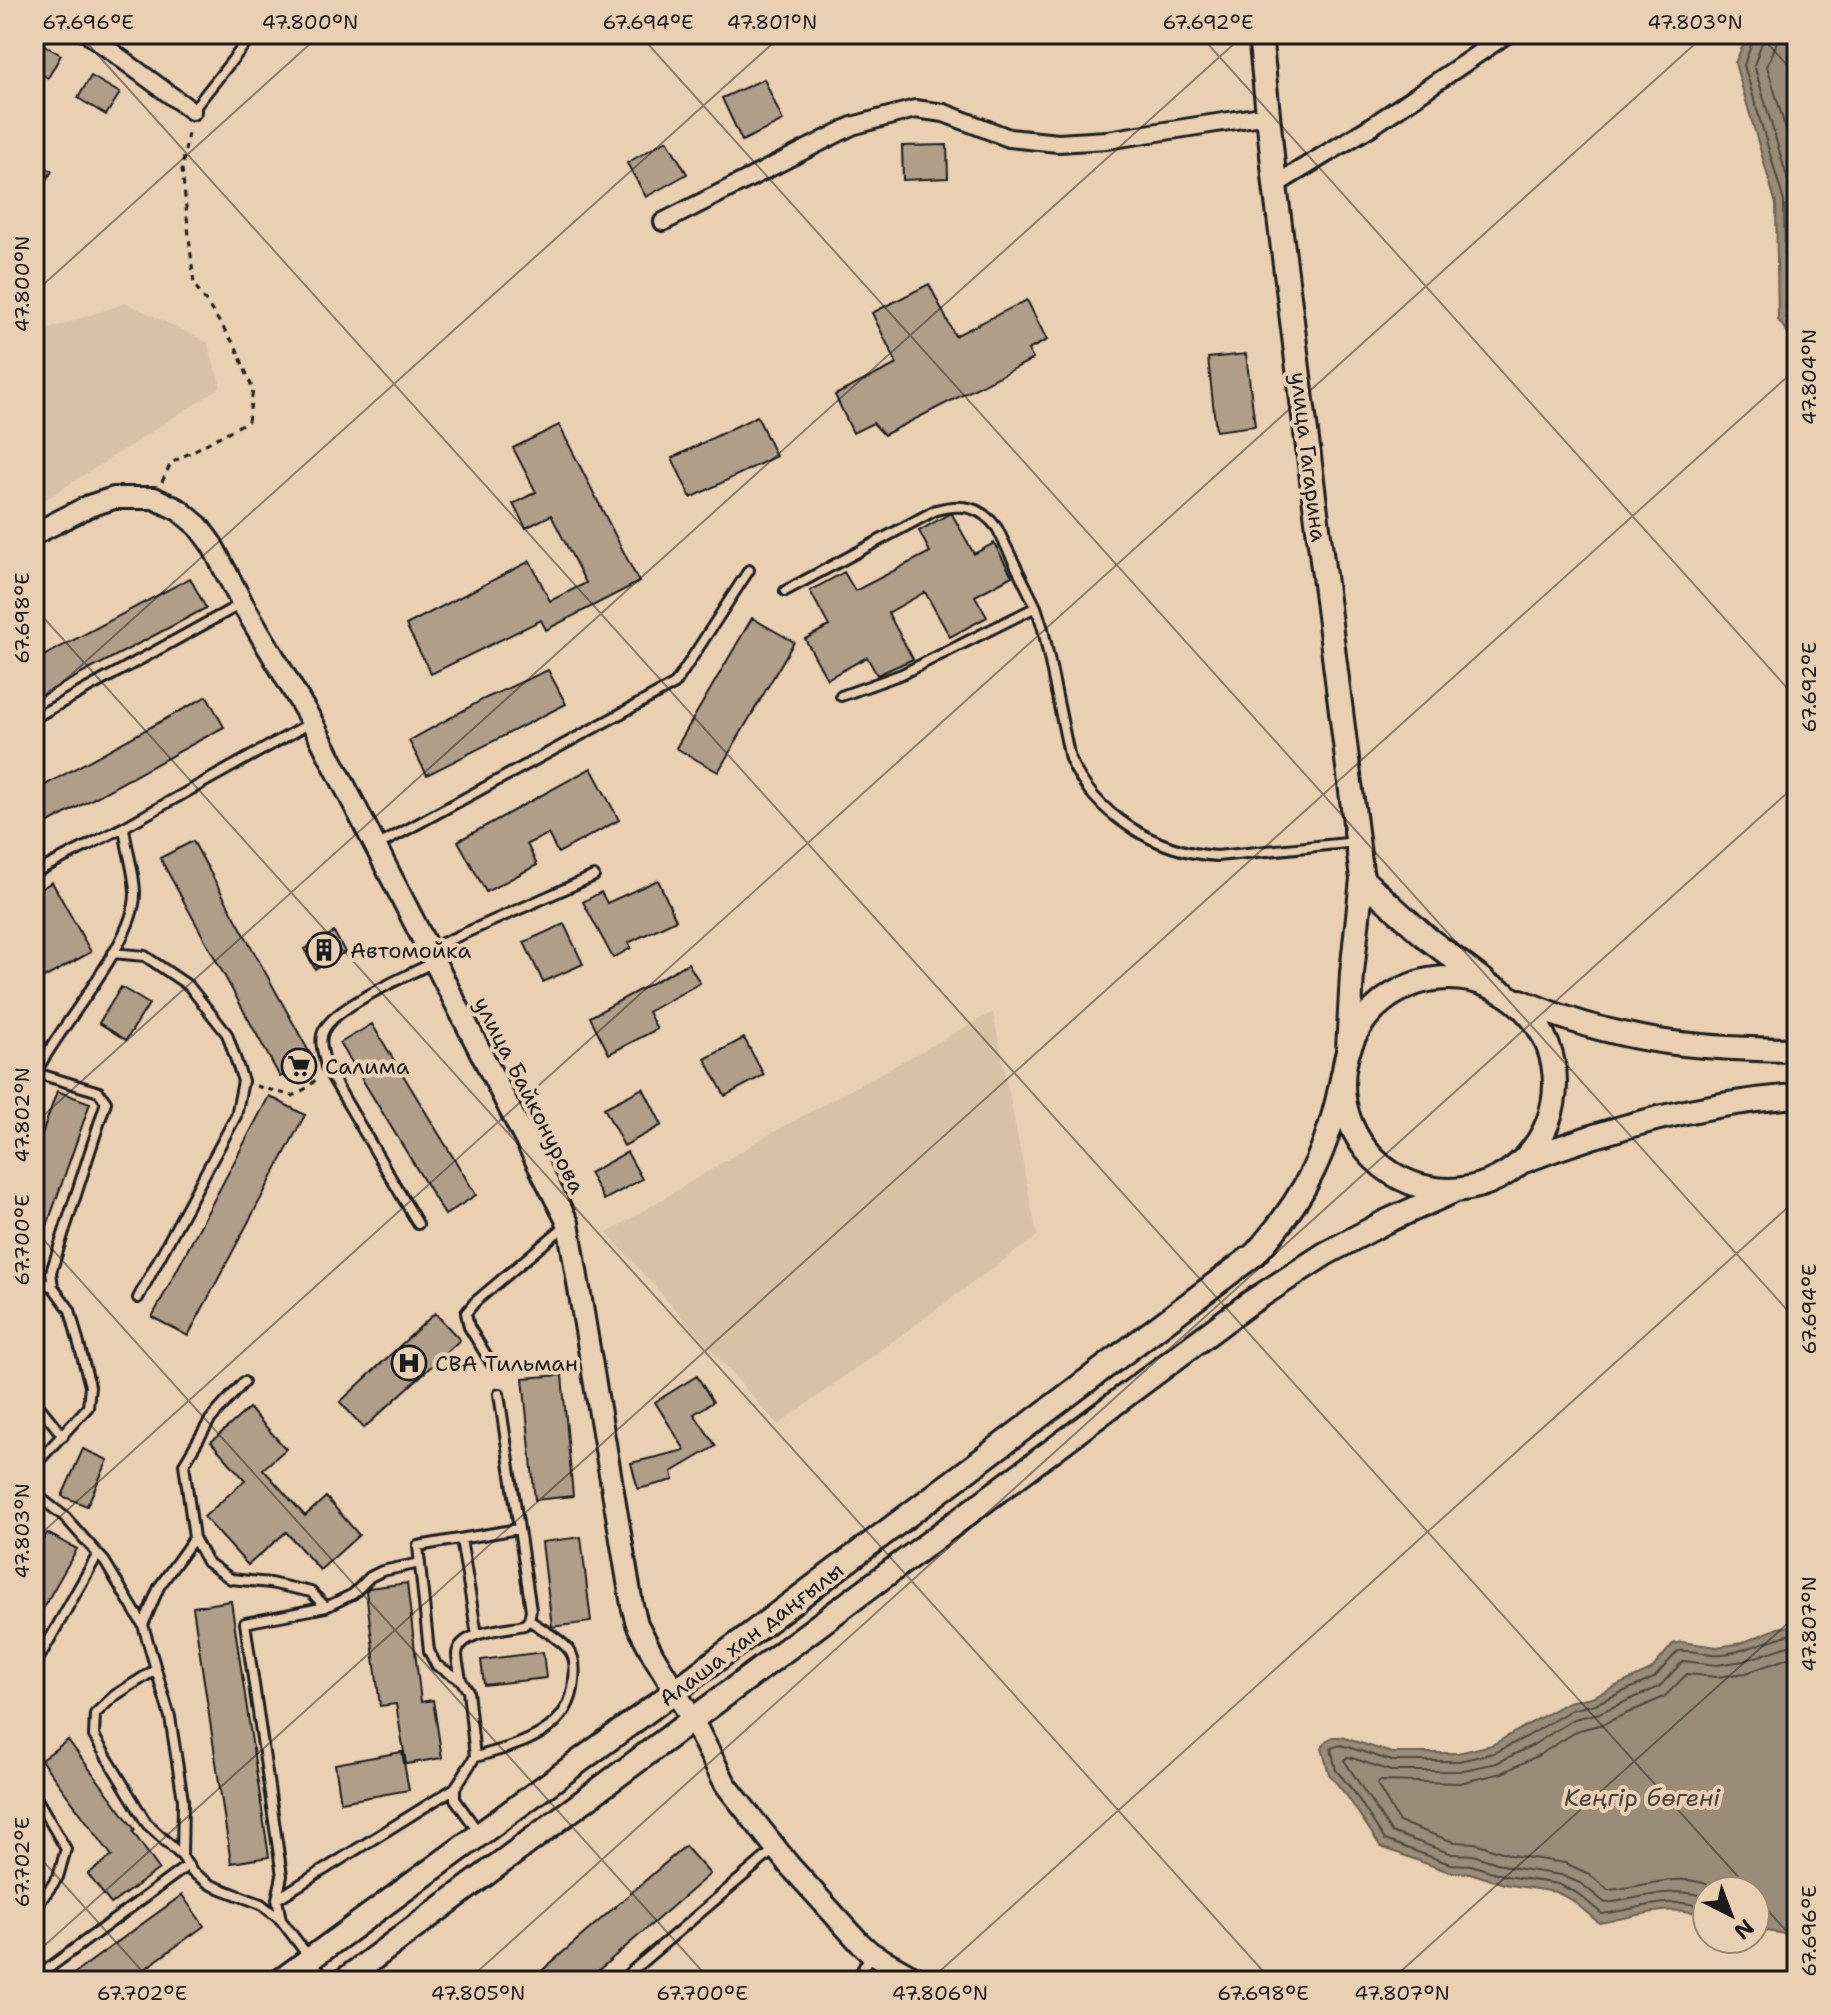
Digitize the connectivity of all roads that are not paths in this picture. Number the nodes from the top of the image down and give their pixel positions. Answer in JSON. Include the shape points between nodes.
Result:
{"nodes":[{"id":1,"x":88,"y":34,"type":"edge"},
{"id":2,"x":253,"y":34,"type":"edge"},
{"id":3,"x":1260,"y":34,"type":"edge"},
{"id":4,"x":1507,"y":34,"type":"edge"},
{"id":5,"x":192,"y":111,"type":"joint"},
{"id":6,"x":1268,"y":115,"type":"junction"},
{"id":7,"x":1275,"y":185,"type":"junction"},
{"id":8,"x":663,"y":222,"type":"dead end"},
{"id":9,"x":34,"y":534,"type":"edge"},
{"id":10,"x":749,"y":570,"type":"dead end"},
{"id":11,"x":785,"y":591,"type":"dead end"},
{"id":12,"x":242,"y":603,"type":"junction"},
{"id":13,"x":1036,"y":607,"type":"junction"},
{"id":14,"x":841,"y":696,"type":"dead end"},
{"id":15,"x":34,"y":718,"type":"edge"},
{"id":16,"x":312,"y":722,"type":"junction"},
{"id":17,"x":124,"y":827,"type":"junction"},
{"id":18,"x":1358,"y":842,"type":"junction"},
{"id":19,"x":376,"y":847,"type":"junction"},
{"id":20,"x":34,"y":873,"type":"edge"},
{"id":21,"x":594,"y":876,"type":"dead end"},
{"id":22,"x":1362,"y":879,"type":"junction"},
{"id":23,"x":113,"y":953,"type":"junction"},
{"id":24,"x":432,"y":956,"type":"junction"},
{"id":25,"x":1498,"y":991,"type":"junction"},
{"id":26,"x":1348,"y":1050,"type":"junction"},
{"id":27,"x":1797,"y":1050,"type":"edge"},
{"id":28,"x":35,"y":1074,"type":"edge"},
{"id":29,"x":1343,"y":1074,"type":"junction"},
{"id":30,"x":1797,"y":1096,"type":"edge"},
{"id":31,"x":1516,"y":1165,"type":"junction"},
{"id":32,"x":1454,"y":1191,"type":"junction"},
{"id":33,"x":568,"y":1223,"type":"junction"},
{"id":34,"x":418,"y":1224,"type":"dead end"},
{"id":35,"x":34,"y":1279,"type":"edge"},
{"id":36,"x":53,"y":1287,"type":"junction"},
{"id":37,"x":138,"y":1298,"type":"dead end"},
{"id":38,"x":491,"y":1363,"type":"dead end"},
{"id":39,"x":244,"y":1382,"type":"dead end"},
{"id":40,"x":499,"y":1394,"type":"dead end"},
{"id":41,"x":34,"y":1400,"type":"edge"},
{"id":42,"x":63,"y":1436,"type":"junction"},
{"id":43,"x":34,"y":1466,"type":"edge"},
{"id":44,"x":34,"y":1493,"type":"edge"},
{"id":45,"x":518,"y":1529,"type":"junction"},
{"id":46,"x":194,"y":1538,"type":"junction"},
{"id":47,"x":461,"y":1539,"type":"junction"},
{"id":48,"x":98,"y":1554,"type":"junction"},
{"id":49,"x":420,"y":1563,"type":"junction"},
{"id":50,"x":326,"y":1607,"type":"junction"},
{"id":51,"x":529,"y":1620,"type":"junction"},
{"id":52,"x":143,"y":1625,"type":"junction"},
{"id":53,"x":477,"y":1635,"type":"junction"},
{"id":54,"x":34,"y":1667,"type":"edge"},
{"id":55,"x":155,"y":1670,"type":"junction"},
{"id":56,"x":461,"y":1680,"type":"junction"},
{"id":57,"x":675,"y":1691,"type":"junction"},
{"id":58,"x":692,"y":1719,"type":"junction"},
{"id":59,"x":475,"y":1757,"type":"junction"},
{"id":60,"x":455,"y":1788,"type":"junction"},
{"id":61,"x":34,"y":1794,"type":"edge"},
{"id":62,"x":480,"y":1834,"type":"junction"},
{"id":63,"x":776,"y":1848,"type":"junction"},
{"id":64,"x":182,"y":1856,"type":"junction"},
{"id":65,"x":188,"y":1865,"type":"junction"},
{"id":66,"x":277,"y":1899,"type":"junction"},
{"id":67,"x":34,"y":1910,"type":"edge"},
{"id":68,"x":281,"y":1920,"type":"junction"},
{"id":69,"x":871,"y":1953,"type":"junction"},
{"id":70,"x":310,"y":1959,"type":"junction"},
{"id":71,"x":34,"y":1979,"type":"edge"},
{"id":72,"x":280,"y":1981,"type":"edge"},
{"id":73,"x":327,"y":1981,"type":"edge"},
{"id":74,"x":343,"y":1981,"type":"edge"},
{"id":75,"x":620,"y":1981,"type":"edge"},
{"id":76,"x":856,"y":1981,"type":"edge"},
{"id":77,"x":921,"y":1981,"type":"edge"}],
"edges":[{"from":1,"to":5,"type":"street"},
{"from":2,"to":5,"type":"lane"},
{"from":3,"to":6,"type":"main road","name":"улица Гагарина"},
{"from":4,"to":7,"type":"street"},
{"from":6,"to":7,"type":"main road","name":"улица Гагарина"},
{"from":6,"to":8,"type":"street","via":[[1058,143],[1009,138],[944,113],[915,109],[852,126]]},
{"from":7,"to":18,"type":"main road","name":"улица Гагарина"},
{"from":9,"to":12,"type":"street","name":"улица Байконурова","via":[[114,498],[154,498],[198,526]]},
{"from":10,"to":19,"type":"lane","via":[[675,684]]},
{"from":11,"to":13,"type":"lane","via":[[936,510],[960,506],[990,518]]},
{"from":12,"to":15,"type":"lane"},
{"from":12,"to":16,"type":"street","name":"улица Байконурова"},
{"from":13,"to":14,"type":"lane","via":[[902,674]]},
{"from":13,"to":18,"type":"lane","via":[[1070,759],[1091,796],[1120,821],[1199,855]]},
{"from":16,"to":17,"type":"lane"},
{"from":16,"to":19,"type":"street","name":"улица Байконурова"},
{"from":17,"to":20,"type":"lane"},
{"from":17,"to":23,"type":"lane","via":[[135,892],[129,924]]},
{"from":18,"to":22,"type":"main road","name":"улица Гагарина"},
{"from":19,"to":24,"type":"street","name":"улица Байконурова"},
{"from":21,"to":24,"type":"lane"},
{"from":22,"to":25,"type":"main road","via":[[1427,938]]},
{"from":22,"to":26,"type":"main road","name":"улица Гагарина"},
{"from":23,"to":28,"type":"lane"},
{"from":23,"to":37,"type":"lane","via":[[145,956],[189,986],[227,1034],[243,1081],[236,1116]]},
{"from":24,"to":33,"type":"street","name":"улица Байконурова"},
{"from":24,"to":34,"type":"lane","via":[[336,1014],[321,1040],[326,1067]]},
{"from":25,"to":26,"type":"main road","via":[[1466,980],[1421,982],[1378,1006]]},
{"from":25,"to":27,"type":"main road","via":[[1584,1025],[1651,1041]]},
{"from":25,"to":31,"type":"main road","via":[[1537,1025],[1555,1074],[1546,1128]]},
{"from":26,"to":29,"type":"main road"},
{"from":28,"to":36,"type":"lane","via":[[99,1092],[106,1102],[51,1272]]},
{"from":29,"to":32,"type":"main road","via":[[1351,1127],[1382,1168],[1406,1182]]},
{"from":29,"to":57,"type":"main road","name":"Алаша хан даңғылы","via":[[1327,1144],[1283,1221],[1255,1254]]},
{"from":30,"to":31,"type":"main road","via":[[1669,1114]]},
{"from":31,"to":32,"type":"main road"},
{"from":32,"to":58,"type":"main road","name":"Алаша хан даңғылы","via":[[1325,1254],[1248,1304]]},
{"from":33,"to":38,"type":"lane","via":[[466,1313]]},
{"from":33,"to":57,"type":"street","name":"улица Байконурова","via":[[632,1605],[637,1624]]},
{"from":35,"to":36,"type":"lane"},
{"from":36,"to":42,"type":"lane","via":[[70,1310],[90,1386],[88,1407]]},
{"from":39,"to":46,"type":"lane","via":[[210,1420],[184,1464]]},
{"from":40,"to":45,"type":"lane"},
{"from":41,"to":42,"type":"lane"},
{"from":42,"to":43,"type":"lane"},
{"from":44,"to":48,"type":"lane","via":[[65,1517]]},
{"from":45,"to":47,"type":"lane"},
{"from":45,"to":51,"type":"lane"},
{"from":46,"to":50,"type":"lane","via":[[207,1562],[231,1579],[311,1592]]},
{"from":46,"to":52,"type":"lane","via":[[159,1587]]},
{"from":47,"to":49,"type":"lane","via":[[418,1546]]},
{"from":47,"to":53,"type":"lane"},
{"from":48,"to":52,"type":"lane"},
{"from":48,"to":54,"type":"lane"},
{"from":49,"to":50,"type":"lane","via":[[382,1571]]},
{"from":49,"to":56,"type":"lane","via":[[429,1651],[436,1665]]},
{"from":50,"to":66,"type":"lane","via":[[245,1623],[282,1876]]},
{"from":51,"to":53,"type":"lane"},
{"from":51,"to":59,"type":"lane","via":[[569,1650],[574,1683],[569,1705],[550,1729],[522,1744]]},
{"from":52,"to":55,"type":"lane"},
{"from":53,"to":56,"type":"lane","via":[[457,1653]]},
{"from":55,"to":64,"type":"lane","via":[[170,1717],[183,1800]]},
{"from":55,"to":64,"type":"lane","via":[[95,1714],[94,1736],[147,1824]]},
{"from":56,"to":59,"type":"lane","via":[[468,1691]]},
{"from":57,"to":58,"type":"street","name":"улица Байконурова"},
{"from":57,"to":62,"type":"main road","name":"Алаша хан даңғылы"},
{"from":58,"to":63,"type":"street","name":"улица Байконурова","via":[[726,1785]]},
{"from":58,"to":74,"type":"main road","name":"Алаша хан даңғылы"},
{"from":59,"to":60,"type":"lane"},
{"from":60,"to":62,"type":"lane","via":[[455,1799]]},
{"from":60,"to":66,"type":"lane"},
{"from":61,"to":67,"type":"lane","via":[[66,1849],[58,1877]]},
{"from":62,"to":70,"type":"main road","name":"Алаша хан даңғылы"},
{"from":63,"to":69,"type":"street","name":"улица Байконурова"},
{"from":63,"to":75,"type":"lane"},
{"from":64,"to":65,"type":"lane"},
{"from":65,"to":68,"type":"lane","via":[[211,1885],[261,1904]]},
{"from":65,"to":71,"type":"lane"},
{"from":66,"to":68,"type":"lane"},
{"from":68,"to":70,"type":"lane"},
{"from":69,"to":76,"type":"lane"},
{"from":69,"to":77,"type":"street","name":"улица Байконурова"},
{"from":70,"to":72,"type":"main road","name":"Алаша хан даңғылы"},
{"from":70,"to":73,"type":"lane"}]}
